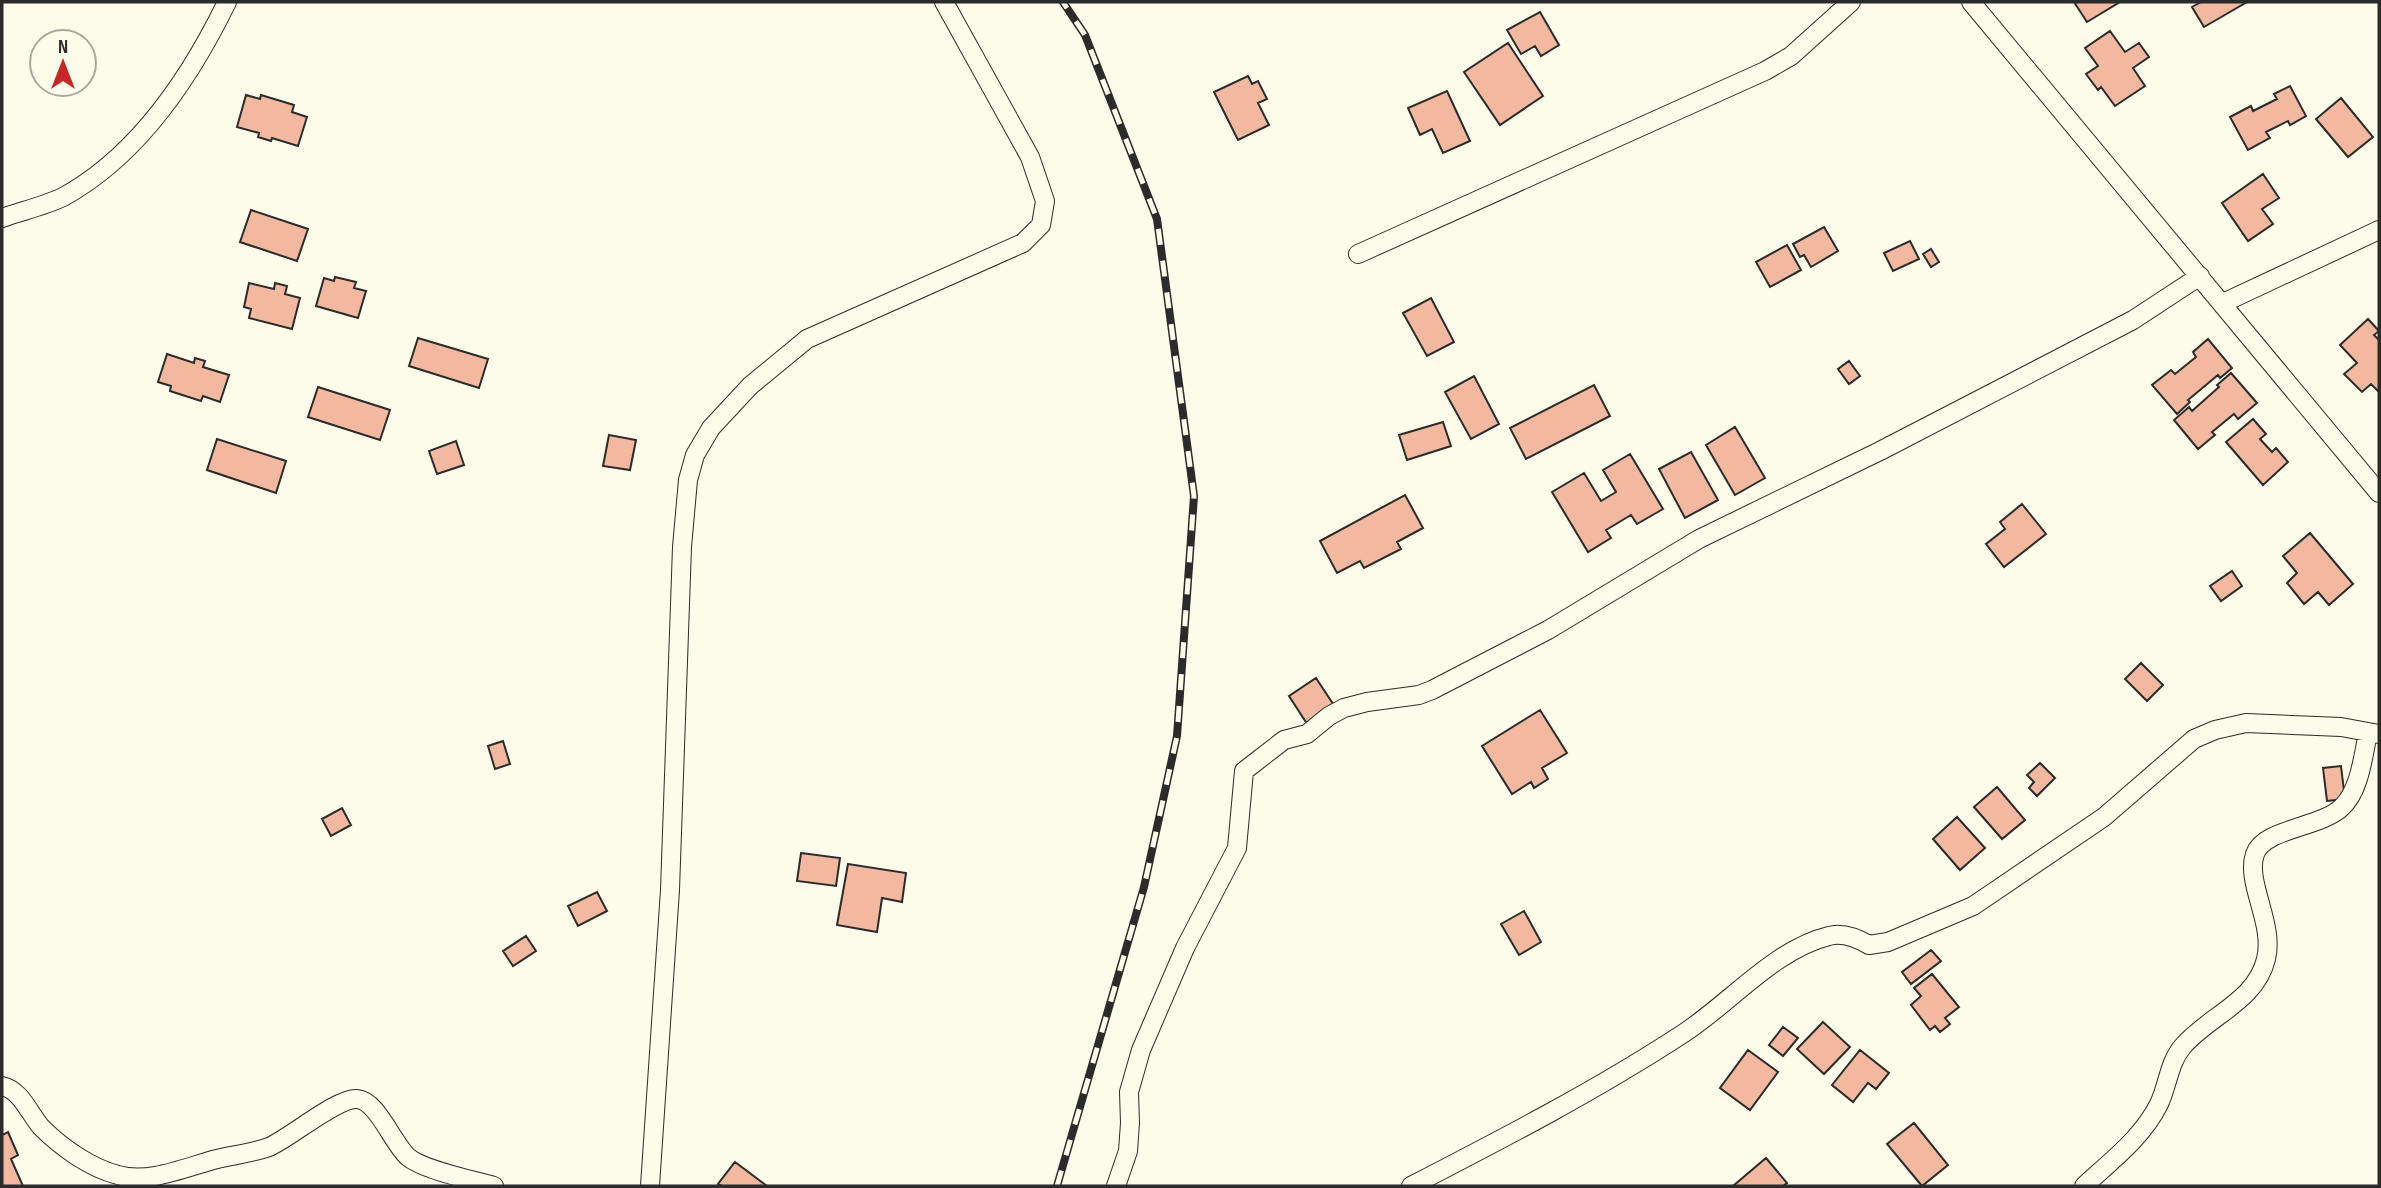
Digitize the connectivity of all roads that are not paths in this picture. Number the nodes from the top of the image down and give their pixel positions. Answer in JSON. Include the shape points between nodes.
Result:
{"nodes":[{"id":1,"x":227,"y":2,"type":"edge"},
{"id":2,"x":944,"y":2,"type":"edge"},
{"id":3,"x":1851,"y":2,"type":"edge"},
{"id":4,"x":1971,"y":2,"type":"edge"},
{"id":5,"x":2,"y":218,"type":"edge"},
{"id":6,"x":2379,"y":230,"type":"edge"},
{"id":7,"x":1358,"y":254,"type":"dead end"},
{"id":8,"x":2200,"y":275,"type":"junction"},
{"id":9,"x":2223,"y":303,"type":"junction"},
{"id":10,"x":2379,"y":493,"type":"edge"},
{"id":11,"x":2374,"y":734,"type":"edge"},
{"id":12,"x":2,"y":1086,"type":"edge"},
{"id":13,"x":494,"y":1186,"type":"edge"},
{"id":14,"x":650,"y":1186,"type":"edge"},
{"id":15,"x":1116,"y":1186,"type":"edge"},
{"id":16,"x":1411,"y":1186,"type":"edge"},
{"id":17,"x":2084,"y":1186,"type":"edge"}],
"edges":[{"from":1,"to":5,"type":"street","via":[[171,97],[133,141],[61,198]]},
{"from":2,"to":14,"type":"street","via":[[1030,157],[1045,201],[1041,225],[1023,243],[807,338],[750,386],[711,428],[695,455],[682,547],[670,890]]},
{"from":3,"to":7,"type":"street","via":[[1791,56],[1765,71]]},
{"from":4,"to":8,"type":"street"},
{"from":6,"to":9,"type":"street"},
{"from":8,"to":9,"type":"street"},
{"from":8,"to":15,"type":"street","via":[[2133,320],[1699,539],[1548,630],[1444,684],[1419,695],[1344,708],[1307,734],[1284,740],[1256,760],[1244,771],[1237,848],[1185,948],[1141,1050],[1129,1093],[1128,1151]]},
{"from":9,"to":10,"type":"street"},
{"from":11,"to":16,"type":"street","via":[[2341,727],[2246,723],[2194,739],[2104,817],[1973,906],[1888,942],[1869,945],[1853,936],[1830,935],[1783,957],[1708,1018],[1625,1072]]},
{"from":11,"to":17,"type":"street","via":[[2353,791],[2342,807],[2324,820],[2266,840],[2255,853],[2253,867],[2269,936],[2257,981],[2183,1046],[2147,1124]]},
{"from":12,"to":13,"type":"street","via":[[17,1094],[63,1146],[119,1175],[146,1177],[268,1147],[355,1098],[366,1101],[410,1160]]}]}
